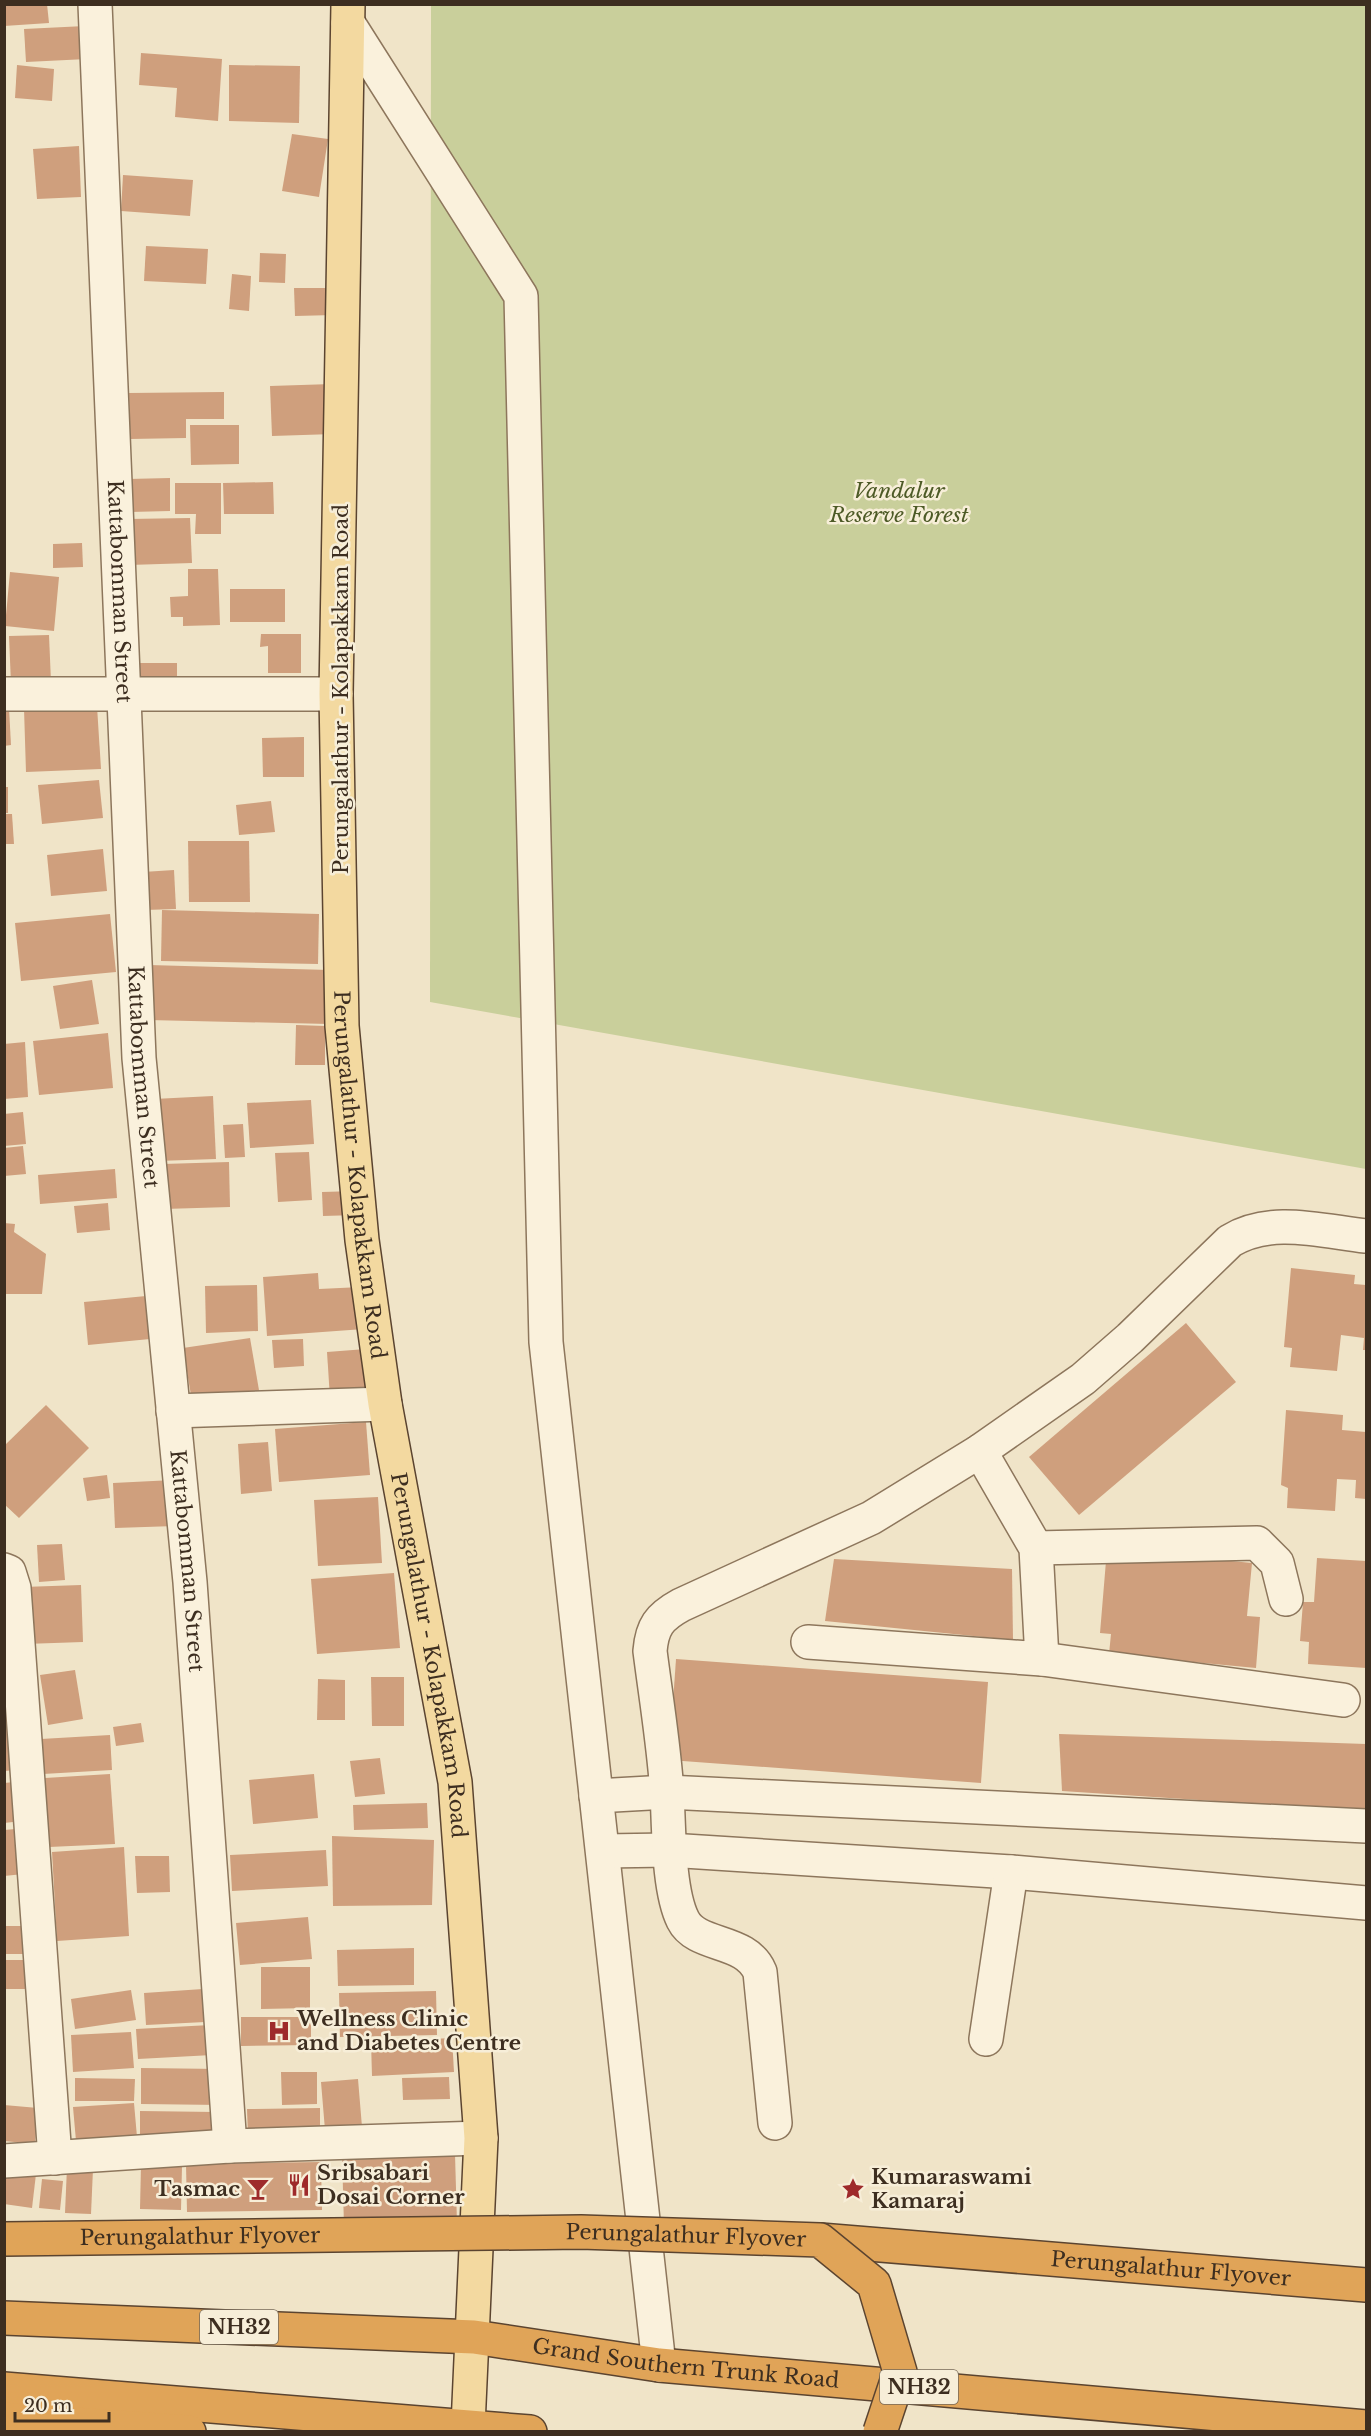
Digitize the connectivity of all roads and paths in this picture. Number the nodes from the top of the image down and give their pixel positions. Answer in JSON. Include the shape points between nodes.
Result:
{"nodes":[{"id":1,"x":95,"y":4,"type":"edge"},
{"id":2,"x":348,"y":14,"type":"edge"},
{"id":3,"x":4,"y":694,"type":"edge"},
{"id":4,"x":123,"y":694,"type":"junction"},
{"id":5,"x":336,"y":694,"type":"junction"},
{"id":6,"x":1366,"y":1236,"type":"edge"},
{"id":7,"x":385,"y":1404,"type":"junction"},
{"id":8,"x":173,"y":1411,"type":"junction"},
{"id":9,"x":980,"y":1451,"type":"junction"},
{"id":10,"x":1036,"y":1548,"type":"junction"},
{"id":11,"x":4,"y":1570,"type":"edge"},
{"id":12,"x":1286,"y":1599,"type":"dead end"},
{"id":13,"x":808,"y":1642,"type":"dead end"},
{"id":14,"x":1042,"y":1659,"type":"junction"},
{"id":15,"x":1343,"y":1700,"type":"dead end"},
{"id":16,"x":667,"y":1792,"type":"junction"},
{"id":17,"x":596,"y":1796,"type":"junction"},
{"id":18,"x":1366,"y":1826,"type":"edge"},
{"id":19,"x":669,"y":1850,"type":"junction"},
{"id":20,"x":603,"y":1851,"type":"junction"},
{"id":21,"x":1011,"y":1872,"type":"junction"},
{"id":22,"x":1366,"y":1903,"type":"edge"},
{"id":23,"x":986,"y":2039,"type":"dead end"},
{"id":24,"x":775,"y":2123,"type":"dead end"},
{"id":25,"x":481,"y":2138,"type":"junction"},
{"id":26,"x":230,"y":2146,"type":"junction"},
{"id":27,"x":55,"y":2158,"type":"junction"},
{"id":28,"x":4,"y":2161,"type":"edge"},
{"id":29,"x":4,"y":2239,"type":"edge"},
{"id":30,"x":820,"y":2240,"type":"junction"},
{"id":31,"x":1366,"y":2285,"type":"edge"},
{"id":32,"x":4,"y":2318,"type":"edge"},
{"id":33,"x":474,"y":2337,"type":"junction"},
{"id":34,"x":659,"y":2365,"type":"junction"},
{"id":35,"x":4,"y":2389,"type":"edge"},
{"id":36,"x":47,"y":2394,"type":"junction"},
{"id":37,"x":4,"y":2403,"type":"edge"},
{"id":38,"x":4,"y":2419,"type":"edge"},
{"id":39,"x":468,"y":2426,"type":"junction"},
{"id":40,"x":1366,"y":2427,"type":"edge"},
{"id":41,"x":123,"y":2429,"type":"edge"},
{"id":42,"x":189,"y":2432,"type":"edge"},
{"id":43,"x":530,"y":2432,"type":"edge"},
{"id":44,"x":880,"y":2432,"type":"edge"}],
"edges":[{"from":1,"to":4,"type":"street","name":"Kattabomman Street"},
{"from":2,"to":5,"type":"main road","name":"Perungalathur - Kolapakkam Road"},
{"from":2,"to":17,"type":"street","via":[[521,296],[546,1342]]},
{"from":3,"to":4,"type":"street"},
{"from":4,"to":5,"type":"street"},
{"from":4,"to":8,"type":"street","name":"Kattabomman Street","via":[[139,1058]]},
{"from":5,"to":7,"type":"main road","name":"Perungalathur - Kolapakkam Road","via":[[342,1026],[362,1240]]},
{"from":6,"to":9,"type":"street","via":[[1269,1226],[1246,1231],[1230,1241],[1083,1379]]},
{"from":7,"to":8,"type":"street"},
{"from":7,"to":25,"type":"main road","name":"Perungalathur - Kolapakkam Road","via":[[455,1782]]},
{"from":8,"to":26,"type":"street","name":"Kattabomman Street","via":[[190,1582]]},
{"from":9,"to":10,"type":"street"},
{"from":9,"to":16,"type":"street","via":[[871,1518],[681,1605],[658,1620],[650,1652]]},
{"from":10,"to":12,"type":"street","via":[[1257,1543],[1277,1563]]},
{"from":10,"to":14,"type":"street"},
{"from":11,"to":27,"type":"street","via":[[14,1588]]},
{"from":13,"to":14,"type":"street"},
{"from":14,"to":15,"type":"street"},
{"from":16,"to":17,"type":"street"},
{"from":16,"to":18,"type":"street"},
{"from":16,"to":19,"type":"street"},
{"from":17,"to":20,"type":"street"},
{"from":19,"to":20,"type":"street"},
{"from":19,"to":21,"type":"street"},
{"from":19,"to":24,"type":"street","via":[[680,1909],[688,1928],[746,1953],[760,1972]]},
{"from":20,"to":34,"type":"street"},
{"from":21,"to":22,"type":"street"},
{"from":21,"to":23,"type":"street"},
{"from":25,"to":26,"type":"street"},
{"from":25,"to":33,"type":"main road","name":"Perungalathur - Kolapakkam Road"},
{"from":26,"to":27,"type":"street"},
{"from":27,"to":28,"type":"street"},
{"from":29,"to":30,"type":"highway","name":"Perungalathur Flyover","bridge":true,"via":[[581,2232]]},
{"from":30,"to":31,"type":"highway","name":"Perungalathur Flyover"},
{"from":30,"to":44,"type":"highway","bridge":true,"via":[[874,2284],[900,2372]]},
{"from":32,"to":33,"type":"highway","name":"Grand Southern Trunk Road","number":"NH32"},
{"from":33,"to":34,"type":"highway","name":"Grand Southern Trunk Road","number":"NH32"},
{"from":33,"to":39,"type":"main road","name":"Perungalathur - Kolapakkam Road"},
{"from":34,"to":40,"type":"highway","name":"Grand Southern Trunk Road","number":"NH32"},
{"from":35,"to":36,"type":"highway"},
{"from":36,"to":37,"type":"street"},
{"from":36,"to":39,"type":"highway"},
{"from":38,"to":41,"type":"highway"},
{"from":39,"to":43,"type":"highway"},
{"from":41,"to":42,"type":"highway"}]}
